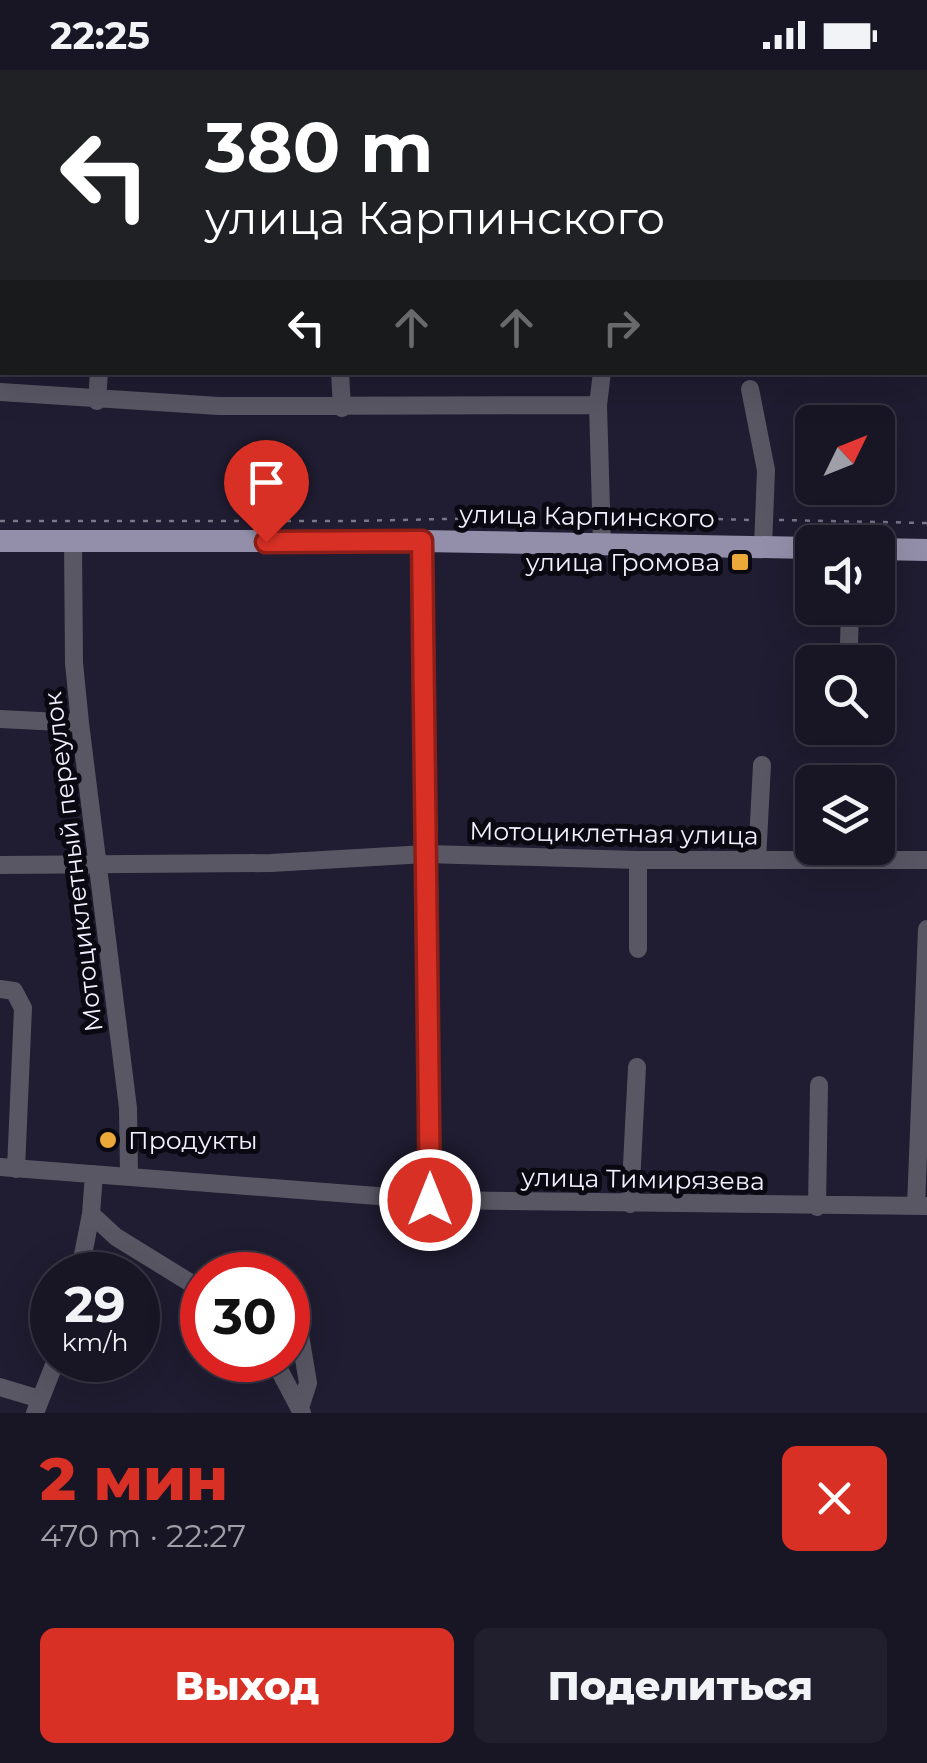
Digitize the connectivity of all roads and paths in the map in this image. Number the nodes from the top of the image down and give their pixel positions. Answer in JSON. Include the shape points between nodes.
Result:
{"nodes":[{"id":1,"x":99,"y":375,"type":"edge"},
{"id":2,"x":340,"y":375,"type":"edge"},
{"id":3,"x":602,"y":375,"type":"edge"},
{"id":4,"x":750,"y":389,"type":"dead end"},
{"id":5,"x":0,"y":392,"type":"edge"},
{"id":6,"x":97,"y":401,"type":"junction"},
{"id":7,"x":598,"y":405,"type":"junction"},
{"id":8,"x":342,"y":408,"type":"junction"},
{"id":9,"x":601,"y":515,"type":"junction"},
{"id":10,"x":0,"y":521,"type":"edge"},
{"id":11,"x":0,"y":541,"type":"edge"},
{"id":12,"x":422,"y":541,"type":"junction"},
{"id":13,"x":72,"y":542,"type":"junction"},
{"id":14,"x":602,"y":544,"type":"junction"},
{"id":15,"x":763,"y":547,"type":"junction"},
{"id":16,"x":795,"y":548,"type":"edge"},
{"id":17,"x":895,"y":549,"type":"edge"},
{"id":18,"x":927,"y":550,"type":"edge"},
{"id":19,"x":850,"y":625,"type":"edge"},
{"id":20,"x":849,"y":644,"type":"dead end"},
{"id":21,"x":0,"y":719,"type":"edge"},
{"id":22,"x":80,"y":723,"type":"junction"},
{"id":23,"x":762,"y":765,"type":"dead end"},
{"id":24,"x":426,"y":854,"type":"junction"},
{"id":25,"x":638,"y":860,"type":"junction"},
{"id":26,"x":757,"y":860,"type":"junction"},
{"id":27,"x":927,"y":860,"type":"edge"},
{"id":28,"x":96,"y":864,"type":"junction"},
{"id":29,"x":0,"y":865,"type":"edge"},
{"id":30,"x":927,"y":930,"type":"edge"},
{"id":31,"x":638,"y":949,"type":"dead end"},
{"id":32,"x":0,"y":990,"type":"edge"},
{"id":33,"x":637,"y":1067,"type":"dead end"},
{"id":34,"x":819,"y":1085,"type":"dead end"},
{"id":35,"x":8,"y":1168,"type":"edge"},
{"id":36,"x":94,"y":1174,"type":"junction"},
{"id":37,"x":128,"y":1176,"type":"junction"},
{"id":38,"x":430,"y":1200,"type":"junction"},
{"id":39,"x":630,"y":1204,"type":"junction"},
{"id":40,"x":921,"y":1206,"type":"edge"},
{"id":41,"x":817,"y":1207,"type":"junction"},
{"id":42,"x":90,"y":1214,"type":"junction"},
{"id":43,"x":83,"y":1252,"type":"edge"},
{"id":44,"x":180,"y":1277,"type":"edge"},
{"id":45,"x":47,"y":1382,"type":"edge"},
{"id":46,"x":286,"y":1382,"type":"edge"},
{"id":47,"x":308,"y":1382,"type":"edge"},
{"id":48,"x":0,"y":1387,"type":"edge"},
{"id":49,"x":38,"y":1406,"type":"edge"},
{"id":50,"x":301,"y":1410,"type":"edge"}],
"edges":[{"from":1,"to":6,"type":"street"},
{"from":2,"to":8,"type":"street"},
{"from":3,"to":7,"type":"street"},
{"from":4,"to":15,"type":"street","via":[[766,470]]},
{"from":5,"to":6,"type":"street"},
{"from":6,"to":8,"type":"street"},
{"from":7,"to":8,"type":"street"},
{"from":7,"to":9,"type":"street"},
{"from":9,"to":10,"type":"path"},
{"from":9,"to":14,"type":"street"},
{"from":11,"to":13,"type":"main road","name":"улица Карпинского"},
{"from":12,"to":13,"type":"main road","name":"улица Карпинского"},
{"from":12,"to":14,"type":"main road","name":"улица Карпинского"},
{"from":12,"to":24,"type":"street"},
{"from":13,"to":22,"type":"street","name":"Мотоциклетный переулок"},
{"from":14,"to":15,"type":"main road","name":"улица Карпинского"},
{"from":15,"to":16,"type":"main road","name":"улица Карпинского"},
{"from":17,"to":18,"type":"main road"},
{"from":19,"to":20,"type":"street"},
{"from":21,"to":22,"type":"street"},
{"from":22,"to":28,"type":"street","name":"Мотоциклетный переулок"},
{"from":23,"to":26,"type":"street"},
{"from":24,"to":25,"type":"street","name":"Мотоциклетная улица"},
{"from":24,"to":28,"type":"street","name":"Мотоциклетная улица"},
{"from":24,"to":38,"type":"street"},
{"from":25,"to":26,"type":"street","name":"Мотоциклетная улица"},
{"from":25,"to":31,"type":"street"},
{"from":26,"to":27,"type":"street","name":"Мотоциклетная улица"},
{"from":28,"to":29,"type":"street","name":"Мотоциклетная улица"},
{"from":28,"to":37,"type":"street","name":"Мотоциклетный переулок","via":[[128,1108]]},
{"from":30,"to":40,"type":"street"},
{"from":32,"to":35,"type":"street","via":[[14,990],[23,1008]]},
{"from":33,"to":39,"type":"street"},
{"from":34,"to":41,"type":"street"},
{"from":35,"to":36,"type":"street","name":"улица Тимирязева"},
{"from":36,"to":37,"type":"street","name":"улица Тимирязева"},
{"from":36,"to":42,"type":"street"},
{"from":37,"to":38,"type":"street","name":"улица Тимирязева"},
{"from":38,"to":39,"type":"street","name":"улица Тимирязева"},
{"from":39,"to":41,"type":"street","name":"улица Тимирязева"},
{"from":40,"to":41,"type":"street","name":"улица Тимирязева"},
{"from":42,"to":43,"type":"street"},
{"from":42,"to":44,"type":"street"},
{"from":45,"to":49,"type":"street"},
{"from":46,"to":50,"type":"street"},
{"from":47,"to":50,"type":"street"},
{"from":48,"to":49,"type":"street"}]}
